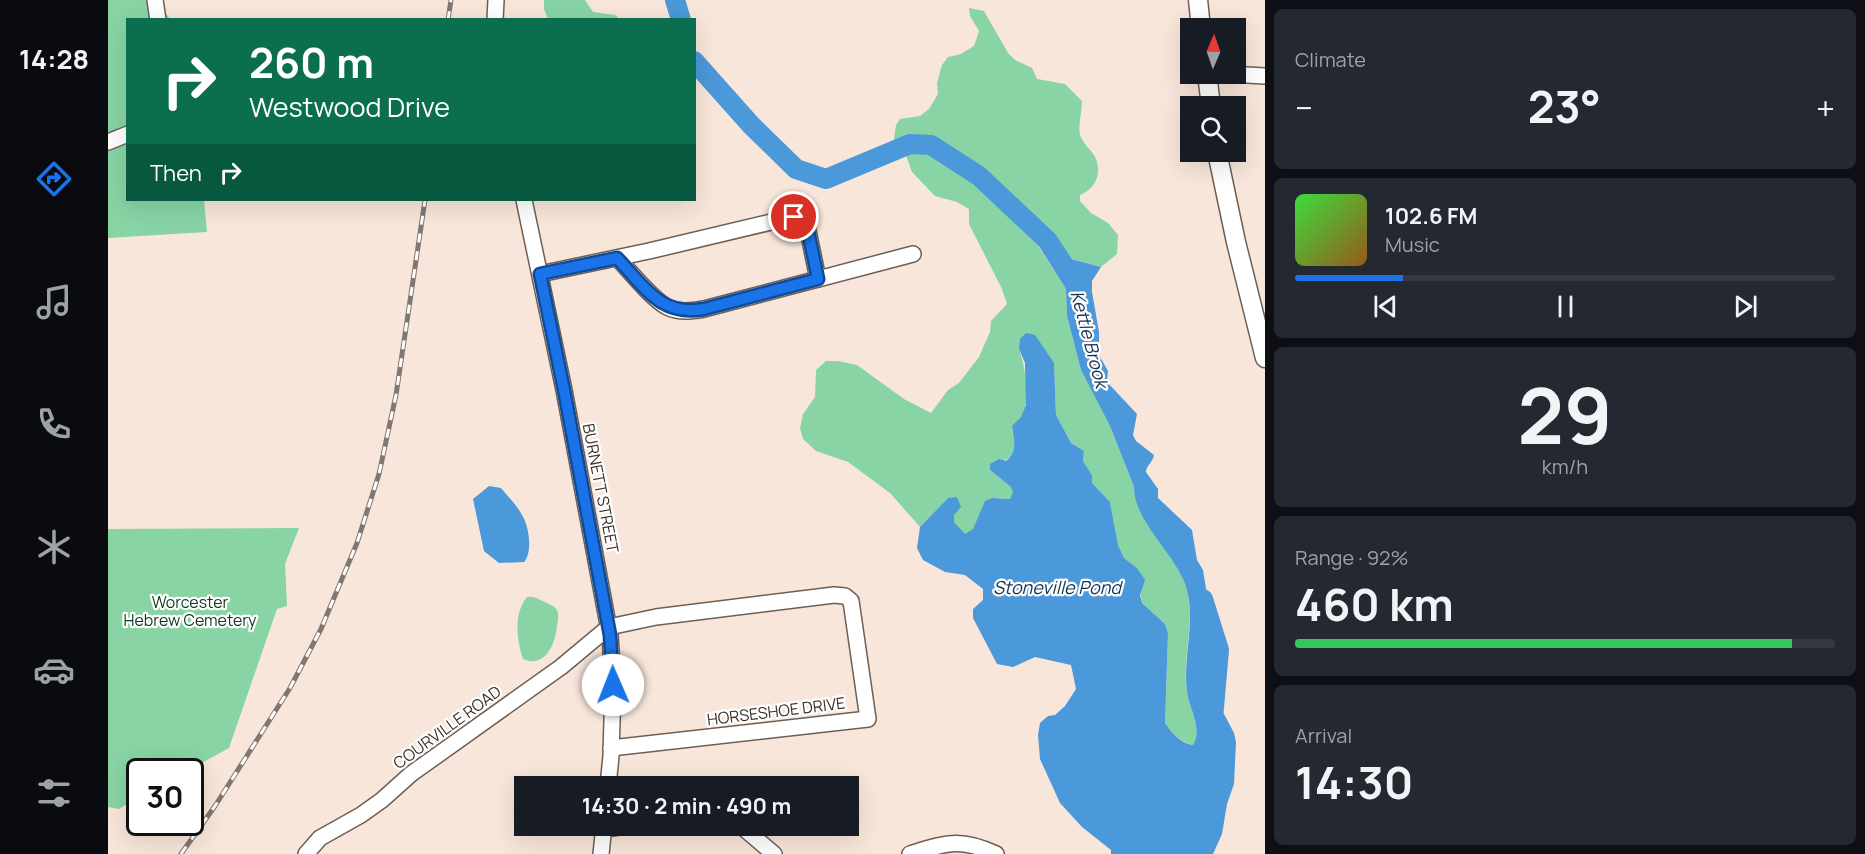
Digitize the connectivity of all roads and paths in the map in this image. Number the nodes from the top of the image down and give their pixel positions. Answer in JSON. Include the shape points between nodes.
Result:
{"nodes":[{"id":1,"x":155,"y":0,"type":"edge"},
{"id":2,"x":496,"y":0,"type":"edge"},
{"id":3,"x":158,"y":18,"type":"edge"},
{"id":4,"x":495,"y":18,"type":"edge"},
{"id":5,"x":1246,"y":75,"type":"edge"},
{"id":6,"x":1265,"y":76,"type":"edge"},
{"id":7,"x":126,"y":135,"type":"edge"},
{"id":8,"x":108,"y":142,"type":"edge"},
{"id":9,"x":1219,"y":162,"type":"edge"},
{"id":10,"x":524,"y":201,"type":"edge"},
{"id":11,"x":913,"y":255,"type":"dead end"},
{"id":12,"x":617,"y":258,"type":"junction"},
{"id":13,"x":540,"y":274,"type":"junction"},
{"id":14,"x":818,"y":279,"type":"junction"},
{"id":15,"x":1265,"y":358,"type":"edge"},
{"id":16,"x":609,"y":627,"type":"junction"},
{"id":17,"x":611,"y":748,"type":"junction"},
{"id":18,"x":609,"y":776,"type":"edge"},
{"id":19,"x":603,"y":836,"type":"edge"},
{"id":20,"x":753,"y":836,"type":"edge"},
{"id":21,"x":306,"y":854,"type":"edge"},
{"id":22,"x":601,"y":854,"type":"edge"},
{"id":23,"x":774,"y":854,"type":"edge"},
{"id":24,"x":910,"y":854,"type":"edge"},
{"id":25,"x":996,"y":854,"type":"edge"}],
"edges":[{"from":1,"to":3,"type":"street"},
{"from":2,"to":4,"type":"street"},
{"from":5,"to":6,"type":"street"},
{"from":7,"to":8,"type":"street"},
{"from":9,"to":15,"type":"main road"},
{"from":10,"to":13,"type":"street","name":"BURNETT STREET"},
{"from":11,"to":14,"type":"street"},
{"from":12,"to":13,"type":"street"},
{"from":12,"to":14,"type":"street","via":[[659,301],[687,312]]},
{"from":12,"to":14,"type":"street","via":[[792,217],[807,226]]},
{"from":13,"to":16,"type":"street","name":"BURNETT STREET"},
{"from":16,"to":17,"type":"street","name":"BURNETT STREET","via":[[613,661]]},
{"from":16,"to":17,"type":"street","name":"HORSESHOE DRIVE","via":[[656,617],[846,596],[852,604],[868,719]]},
{"from":16,"to":21,"type":"street","name":"COURVILLE ROAD","via":[[561,667],[411,774],[377,804],[320,838]]},
{"from":17,"to":18,"type":"street","name":"BURNETT STREET"},
{"from":19,"to":22,"type":"street"},
{"from":20,"to":23,"type":"street"},
{"from":24,"to":25,"type":"street","via":[[952,843]]}]}
